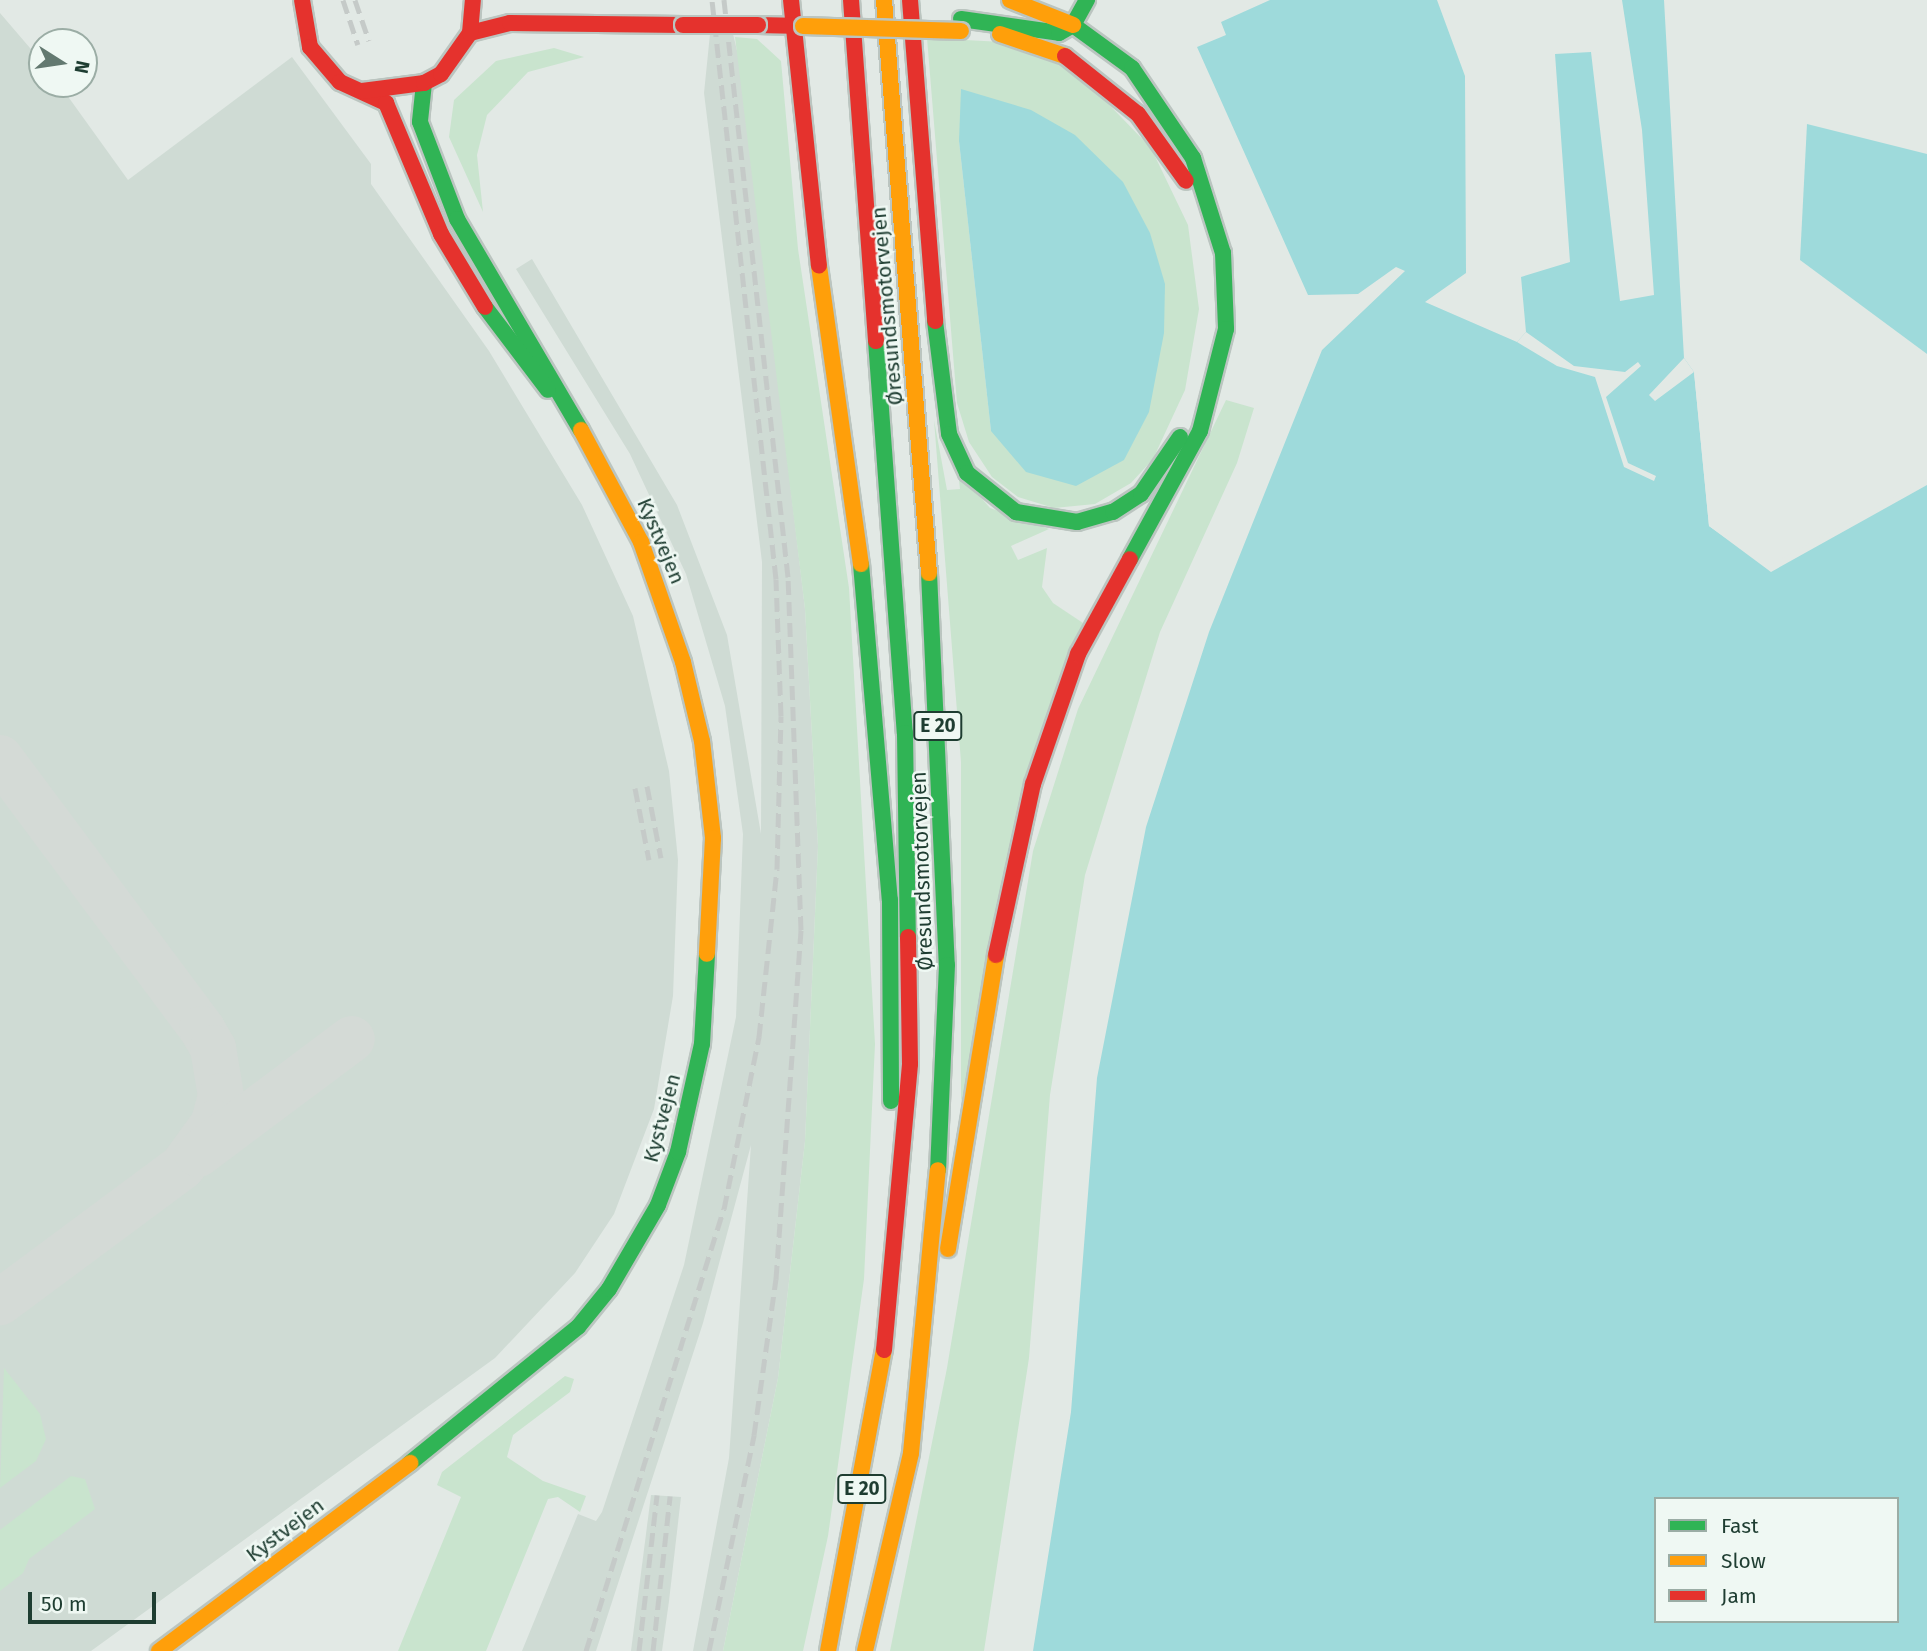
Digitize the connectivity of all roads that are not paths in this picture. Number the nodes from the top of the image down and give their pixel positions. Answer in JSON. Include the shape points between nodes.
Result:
{"nodes":[{"id":1,"x":302,"y":0,"type":"edge"},
{"id":2,"x":473,"y":0,"type":"edge"},
{"id":3,"x":791,"y":0,"type":"edge"},
{"id":4,"x":851,"y":0,"type":"edge"},
{"id":5,"x":884,"y":0,"type":"edge"},
{"id":6,"x":910,"y":0,"type":"edge"},
{"id":7,"x":1010,"y":0,"type":"edge"},
{"id":8,"x":1063,"y":0,"type":"edge"},
{"id":9,"x":1087,"y":0,"type":"edge"},
{"id":10,"x":1056,"y":16,"type":"junction"},
{"id":11,"x":961,"y":25,"type":"junction"},
{"id":12,"x":797,"y":26,"type":"junction"},
{"id":13,"x":1066,"y":29,"type":"junction"},
{"id":14,"x":470,"y":33,"type":"junction"},
{"id":15,"x":1065,"y":56,"type":"junction"},
{"id":16,"x":424,"y":83,"type":"junction"},
{"id":17,"x":362,"y":90,"type":"junction"},
{"id":18,"x":557,"y":398,"type":"junction"},
{"id":19,"x":887,"y":1325,"type":"junction"},
{"id":20,"x":911,"y":1453,"type":"junction"},
{"id":21,"x":159,"y":1651,"type":"edge"},
{"id":22,"x":828,"y":1651,"type":"edge"},
{"id":23,"x":865,"y":1651,"type":"edge"}],
"edges":[{"from":1,"to":17,"type":"main road","name":"Kystvejen","via":[[303,29],[323,66]]},
{"from":2,"to":14,"type":"main road"},
{"from":3,"to":12,"type":"main road"},
{"from":4,"to":19,"type":"main road","name":"Øresundsmotorvejen","number":"E 20","via":[[905,733],[911,894],[910,1064]]},
{"from":5,"to":20,"type":"main road","name":"Øresundsmotorvejen","number":"E 20","via":[[928,562],[947,965],[936,1226]]},
{"from":6,"to":15,"type":"main road","via":[[945,423],[967,473],[984,491],[1016,512],[1064,522],[1113,512],[1161,471],[1198,392],[1211,302],[1202,231],[1176,162],[1138,114]]},
{"from":7,"to":10,"type":"main road"},
{"from":8,"to":10,"type":"main road"},
{"from":9,"to":13,"type":"main road"},
{"from":10,"to":13,"type":"main road"},
{"from":11,"to":12,"type":"main road","bridge":true},
{"from":11,"to":13,"type":"main road"},
{"from":11,"to":15,"type":"main road","via":[[1017,37]]},
{"from":12,"to":14,"type":"main road","bridge":true,"via":[[510,23]]},
{"from":12,"to":19,"type":"main road","via":[[858,535],[890,900]]},
{"from":13,"to":15,"type":"main road"},
{"from":13,"to":20,"type":"main road","via":[[1132,68],[1198,170],[1223,253],[1224,347],[1200,431],[1078,654],[1032,784],[1005,900]]},
{"from":14,"to":16,"type":"main road","via":[[451,65]]},
{"from":16,"to":17,"type":"main road"},
{"from":16,"to":18,"type":"main road","name":"Kystvejen","via":[[421,122],[443,189]]},
{"from":17,"to":18,"type":"main road","name":"Kystvejen","via":[[386,103],[465,274],[536,379]]},
{"from":18,"to":21,"type":"main road","name":"Kystvejen","via":[[641,542],[683,662],[702,741],[713,838],[712,937],[702,1044],[678,1152],[636,1248],[578,1327],[489,1404]]},
{"from":19,"to":22,"type":"main road","name":"Øresundsmotorvejen","number":"E 20"},
{"from":20,"to":23,"type":"main road","name":"Øresundsmotorvejen","number":"E 20"}]}
